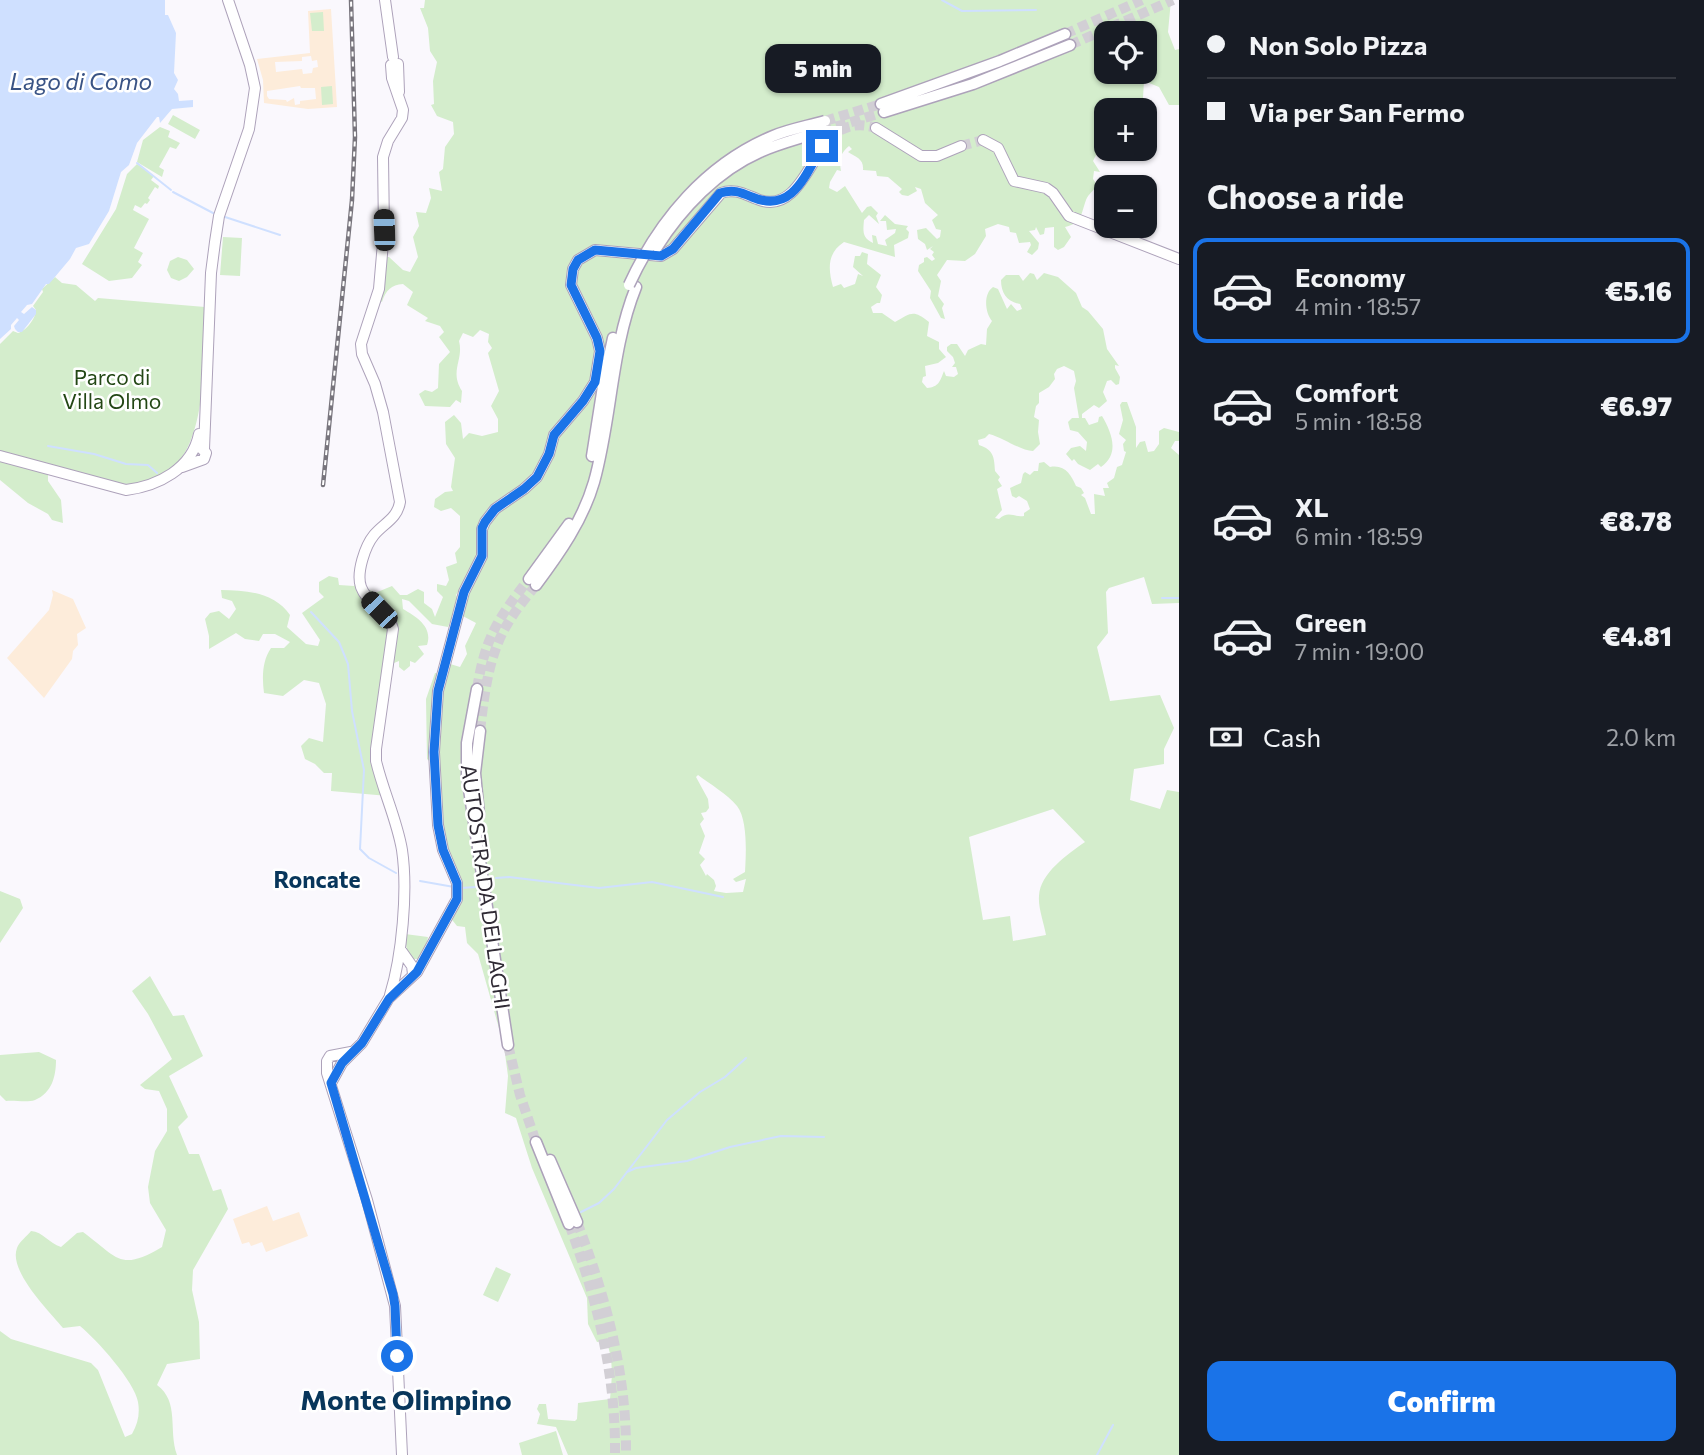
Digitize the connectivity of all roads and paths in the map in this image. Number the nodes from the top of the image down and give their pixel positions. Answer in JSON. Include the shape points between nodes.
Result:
{"nodes":[{"id":1,"x":228,"y":0,"type":"edge"},
{"id":2,"x":385,"y":0,"type":"edge"},
{"id":3,"x":1063,"y":42,"type":"tunnel mouth"},
{"id":4,"x":883,"y":108,"type":"tunnel mouth"},
{"id":5,"x":876,"y":128,"type":"tunnel mouth"},
{"id":6,"x":825,"y":130,"type":"joint"},
{"id":7,"x":983,"y":140,"type":"dead end"},
{"id":8,"x":961,"y":146,"type":"tunnel mouth"},
{"id":9,"x":1179,"y":260,"type":"edge"},
{"id":10,"x":0,"y":456,"type":"edge"},
{"id":11,"x":533,"y":582,"type":"tunnel mouth"},
{"id":12,"x":477,"y":688,"type":"tunnel mouth"},
{"id":13,"x":480,"y":731,"type":"tunnel mouth"},
{"id":14,"x":472,"y":794,"type":"junction"},
{"id":15,"x":400,"y":949,"type":"junction"},
{"id":16,"x":424,"y":959,"type":"junction"},
{"id":17,"x":409,"y":963,"type":"junction"},
{"id":18,"x":397,"y":970,"type":"junction"},
{"id":19,"x":410,"y":976,"type":"junction"},
{"id":20,"x":389,"y":999,"type":"junction"},
{"id":21,"x":512,"y":1045,"type":"tunnel mouth"},
{"id":22,"x":539,"y":1141,"type":"tunnel mouth"},
{"id":23,"x":573,"y":1223,"type":"tunnel mouth"},
{"id":24,"x":402,"y":1455,"type":"edge"}],
"edges":[{"from":1,"to":10,"type":"main road","via":[[255,88],[248,129],[219,216],[198,453],[161,482],[126,490]]},
{"from":2,"to":15,"type":"main road","via":[[402,118],[383,158],[379,289],[361,344],[383,412],[400,502],[396,514],[371,540],[359,578],[365,595],[393,629],[376,761],[402,850]]},
{"from":3,"to":4,"type":"highway"},
{"from":5,"to":8,"type":"main road","via":[[921,156],[937,156]]},
{"from":6,"to":11,"type":"highway","bridge":true,"via":[[772,136],[716,168],[666,222],[645,253],[616,342],[597,467],[564,547]]},
{"from":6,"to":16,"type":"main road","via":[[799,185],[781,200],[764,202],[738,191],[720,193],[666,254],[595,250],[578,260],[573,269],[571,285],[597,338],[599,369],[590,392],[554,435],[537,477],[495,509],[482,528],[482,556],[468,580],[453,626],[438,691],[434,752],[440,841],[457,899]]},
{"from":7,"to":9,"type":"main road","via":[[998,148],[1014,181],[1046,188],[1069,216]]},
{"from":12,"to":14,"type":"highway","name":"AUTOSTRADA DEI LAGHI","via":[[466,762]]},
{"from":13,"to":14,"type":"highway","name":"AUTOSTRADA DEI LAGHI"},
{"from":14,"to":21,"type":"highway","name":"AUTOSTRADA DEI LAGHI"},
{"from":15,"to":17,"type":"main road"},
{"from":15,"to":18,"type":"main road"},
{"from":16,"to":17,"type":"main road"},
{"from":16,"to":19,"type":"main road"},
{"from":17,"to":18,"type":"main road","via":[[402,961]]},
{"from":17,"to":19,"type":"main road","via":[[413,967]]},
{"from":18,"to":19,"type":"main road","via":[[401,979]]},
{"from":18,"to":20,"type":"main road"},
{"from":19,"to":20,"type":"main road"},
{"from":20,"to":24,"type":"main road","via":[[362,1043],[327,1073],[395,1306]]},
{"from":22,"to":23,"type":"highway"}]}
